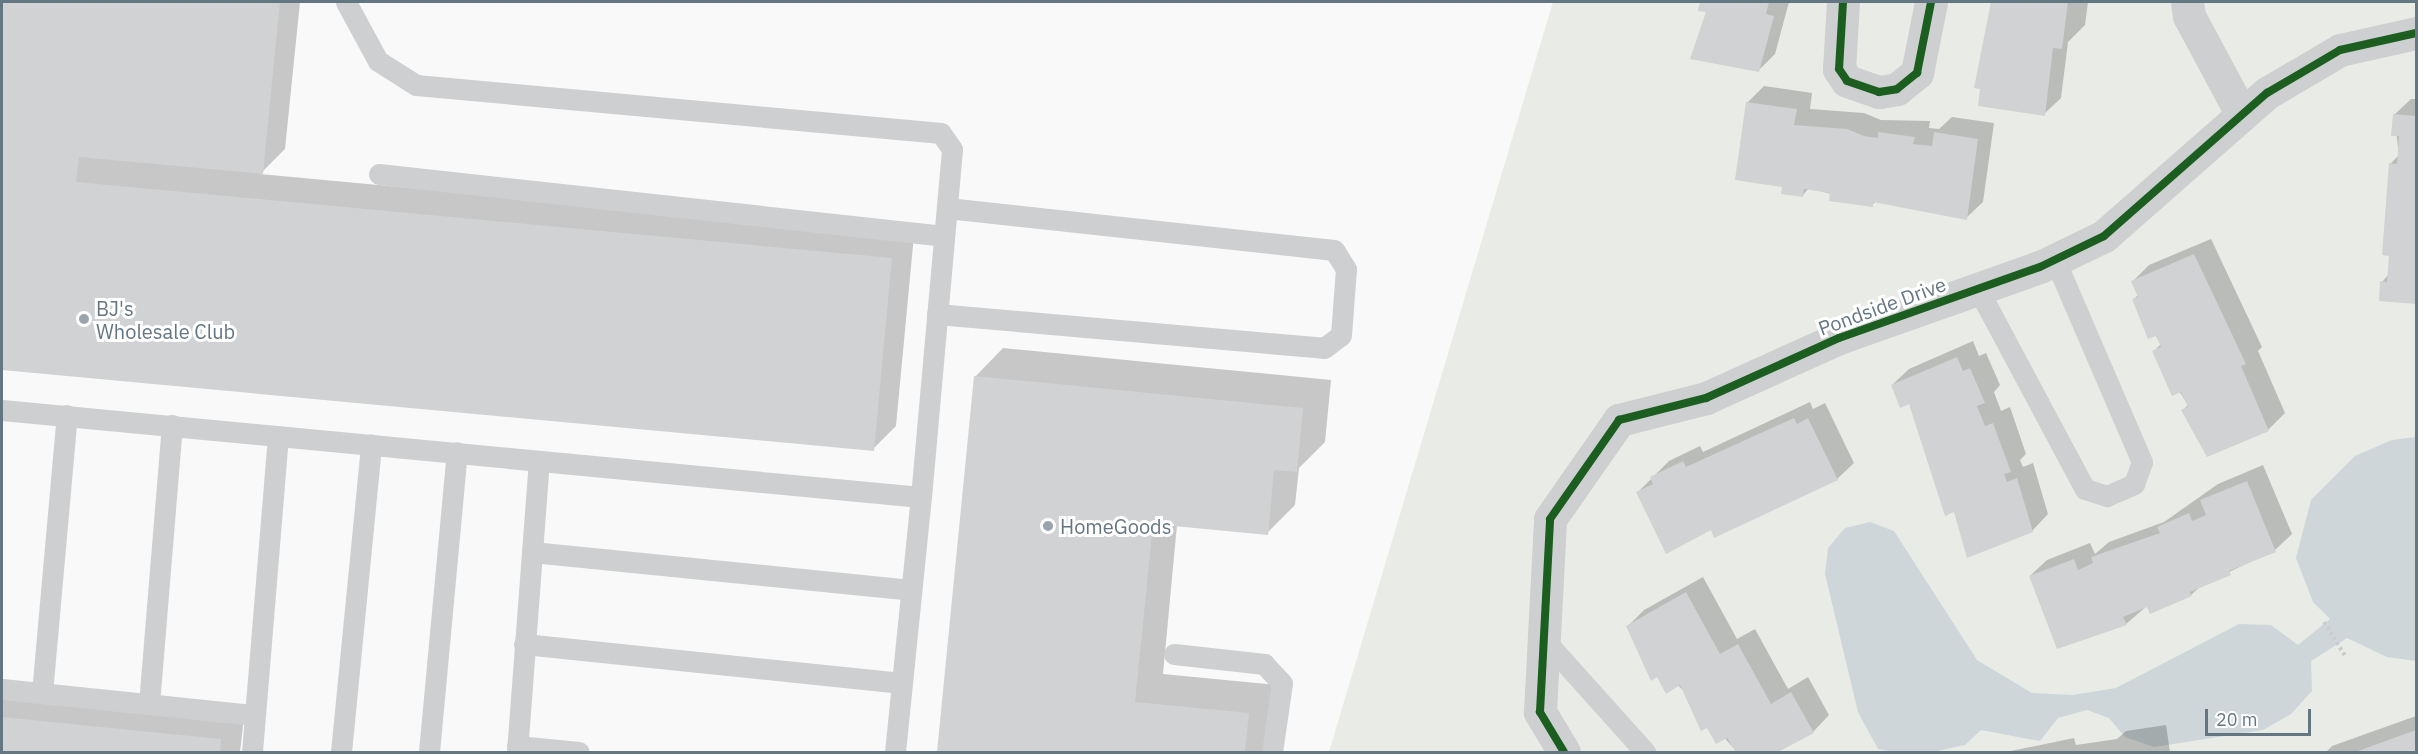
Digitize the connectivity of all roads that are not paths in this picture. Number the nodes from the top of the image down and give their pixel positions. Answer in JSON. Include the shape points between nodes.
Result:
{"nodes":[{"id":1,"x":346,"y":2,"type":"edge"},
{"id":2,"x":1844,"y":2,"type":"edge"},
{"id":3,"x":1931,"y":2,"type":"edge"},
{"id":4,"x":2187,"y":2,"type":"edge"},
{"id":5,"x":2416,"y":33,"type":"edge"},
{"id":6,"x":2242,"y":116,"type":"junction"},
{"id":7,"x":379,"y":174,"type":"dead end"},
{"id":8,"x":947,"y":208,"type":"junction"},
{"id":9,"x":944,"y":236,"type":"junction"},
{"id":10,"x":2055,"y":260,"type":"junction"},
{"id":11,"x":1978,"y":289,"type":"junction"},
{"id":12,"x":937,"y":314,"type":"junction"},
{"id":13,"x":2,"y":410,"type":"edge"},
{"id":14,"x":68,"y":416,"type":"junction"},
{"id":15,"x":172,"y":425,"type":"junction"},
{"id":16,"x":278,"y":436,"type":"junction"},
{"id":17,"x":371,"y":444,"type":"junction"},
{"id":18,"x":457,"y":452,"type":"junction"},
{"id":19,"x":538,"y":460,"type":"junction"},
{"id":20,"x":921,"y":497,"type":"junction"},
{"id":21,"x":532,"y":552,"type":"junction"},
{"id":22,"x":911,"y":590,"type":"junction"},
{"id":23,"x":1541,"y":636,"type":"junction"},
{"id":24,"x":524,"y":644,"type":"junction"},
{"id":25,"x":1174,"y":654,"type":"dead end"},
{"id":26,"x":902,"y":683,"type":"junction"},
{"id":27,"x":2,"y":689,"type":"edge"},
{"id":28,"x":42,"y":693,"type":"junction"},
{"id":29,"x":149,"y":704,"type":"junction"},
{"id":30,"x":255,"y":715,"type":"junction"},
{"id":31,"x":517,"y":749,"type":"edge"},
{"id":32,"x":252,"y":753,"type":"edge"},
{"id":33,"x":341,"y":753,"type":"edge"},
{"id":34,"x":429,"y":753,"type":"edge"},
{"id":35,"x":579,"y":753,"type":"edge"},
{"id":36,"x":895,"y":753,"type":"edge"},
{"id":37,"x":1272,"y":753,"type":"edge"},
{"id":38,"x":1564,"y":753,"type":"edge"},
{"id":39,"x":1645,"y":753,"type":"edge"}],
"edges":[{"from":1,"to":8,"type":"lane","via":[[378,61],[416,85],[941,133],[952,149]]},
{"from":2,"to":3,"type":"street","via":[[1839,69],[1847,81],[1879,92],[1898,89],[1917,73]]},
{"from":4,"to":6,"type":"street","via":[[2188,16]]},
{"from":5,"to":6,"type":"street","name":"Pondside Drive","via":[[2340,50],[2267,93]]},
{"from":6,"to":10,"type":"street","name":"Pondside Drive","via":[[2104,236]]},
{"from":7,"to":9,"type":"lane"},
{"from":8,"to":9,"type":"lane"},
{"from":8,"to":12,"type":"lane","via":[[1334,250],[1346,269],[1341,335],[1324,348]]},
{"from":9,"to":12,"type":"lane"},
{"from":10,"to":11,"type":"street","name":"Pondside Drive"},
{"from":10,"to":11,"type":"lane","via":[[2142,462],[2134,484],[2107,496],[2085,489]]},
{"from":11,"to":23,"type":"street","name":"Pondside Drive","via":[[1839,338],[1706,398],[1618,420],[1550,519]]},
{"from":12,"to":20,"type":"lane"},
{"from":13,"to":14,"type":"lane"},
{"from":14,"to":15,"type":"lane"},
{"from":14,"to":28,"type":"lane"},
{"from":15,"to":16,"type":"lane"},
{"from":15,"to":29,"type":"lane"},
{"from":16,"to":17,"type":"lane"},
{"from":16,"to":30,"type":"lane"},
{"from":17,"to":18,"type":"lane"},
{"from":17,"to":33,"type":"lane"},
{"from":18,"to":19,"type":"lane"},
{"from":18,"to":34,"type":"lane"},
{"from":19,"to":20,"type":"lane"},
{"from":19,"to":21,"type":"lane"},
{"from":20,"to":22,"type":"lane"},
{"from":21,"to":22,"type":"lane"},
{"from":21,"to":24,"type":"lane"},
{"from":22,"to":26,"type":"lane"},
{"from":23,"to":38,"type":"street","name":"Pondside Drive","via":[[1540,712]]},
{"from":23,"to":39,"type":"lane"},
{"from":24,"to":26,"type":"lane"},
{"from":24,"to":31,"type":"lane"},
{"from":25,"to":37,"type":"lane","via":[[1264,664],[1282,683]]},
{"from":26,"to":36,"type":"lane"},
{"from":27,"to":28,"type":"lane"},
{"from":28,"to":29,"type":"lane"},
{"from":29,"to":30,"type":"lane"},
{"from":30,"to":32,"type":"lane"},
{"from":31,"to":35,"type":"lane"}]}
